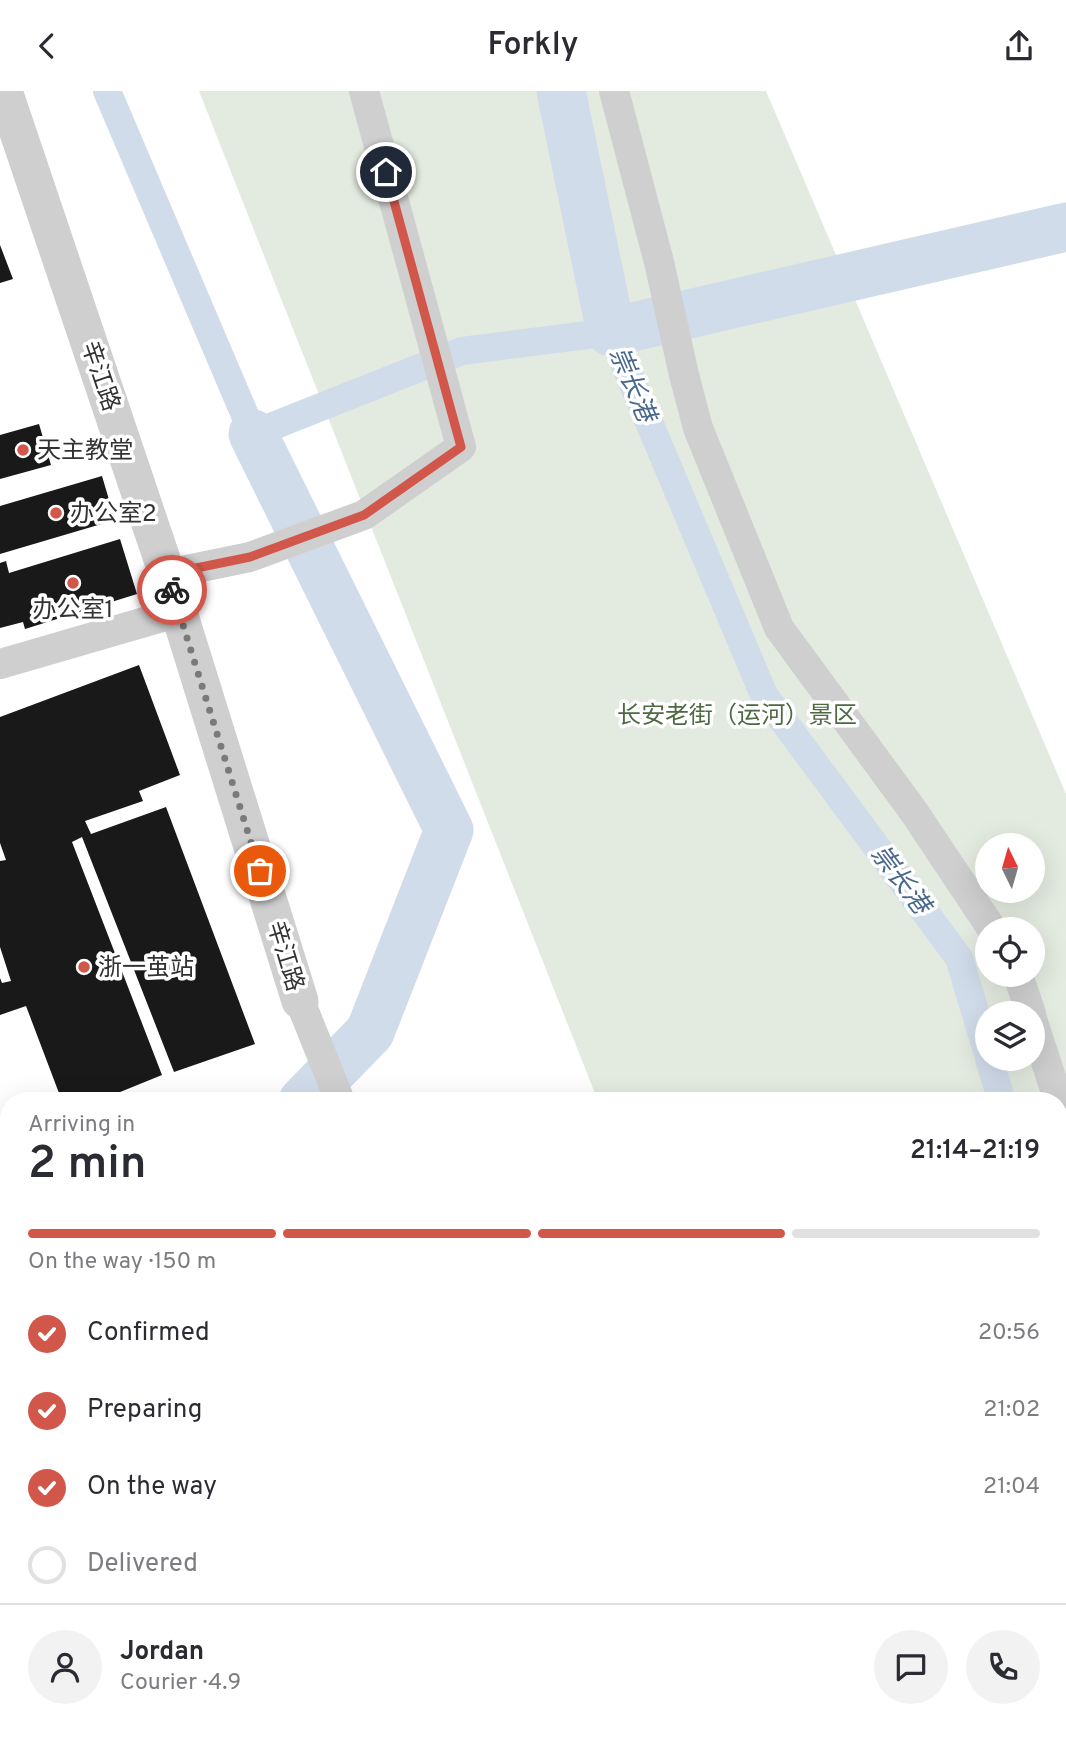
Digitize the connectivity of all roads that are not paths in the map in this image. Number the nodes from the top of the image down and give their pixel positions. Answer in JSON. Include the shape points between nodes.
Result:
{"nodes":[{"id":1,"x":4,"y":91,"type":"edge"},
{"id":2,"x":364,"y":91,"type":"edge"},
{"id":3,"x":614,"y":91,"type":"edge"},
{"id":4,"x":167,"y":574,"type":"junction"},
{"id":5,"x":179,"y":611,"type":"junction"},
{"id":6,"x":0,"y":664,"type":"edge"},
{"id":7,"x":984,"y":917,"type":"edge"},
{"id":8,"x":300,"y":1001,"type":"joint"},
{"id":9,"x":1045,"y":1059,"type":"edge"},
{"id":10,"x":336,"y":1092,"type":"edge"},
{"id":11,"x":1056,"y":1092,"type":"edge"}],
"edges":[{"from":1,"to":4,"type":"street","name":"辛江路"},
{"from":2,"to":4,"type":"street","via":[[461,447],[364,515],[250,557]]},
{"from":3,"to":7,"type":"street","via":[[698,428],[779,628],[914,812]]},
{"from":4,"to":5,"type":"street","name":"辛江路"},
{"from":5,"to":6,"type":"street"},
{"from":5,"to":8,"type":"street","name":"辛江路"},
{"from":8,"to":10,"type":"street","name":"辛江路"},
{"from":9,"to":11,"type":"street"}]}
